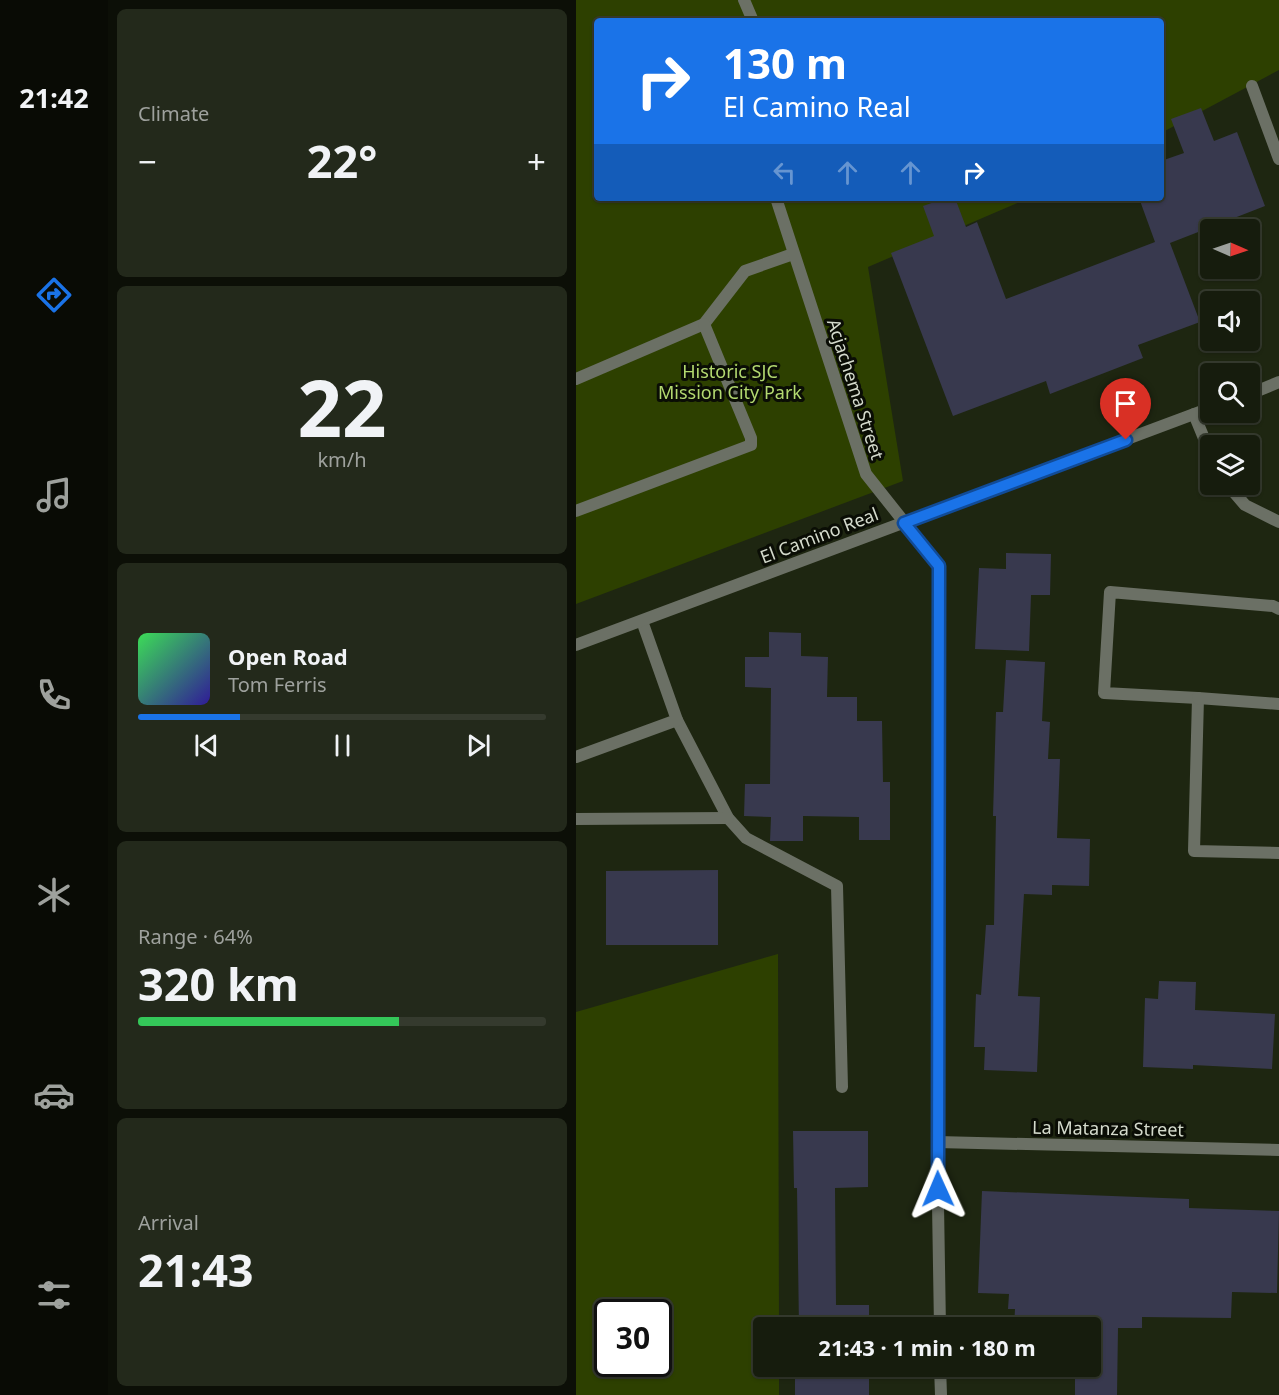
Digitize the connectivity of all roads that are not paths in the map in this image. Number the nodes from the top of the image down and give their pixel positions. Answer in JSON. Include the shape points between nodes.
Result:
{"nodes":[{"id":1,"x":744,"y":0,"type":"edge"},
{"id":2,"x":752,"y":18,"type":"edge"},
{"id":3,"x":1252,"y":86,"type":"dead end"},
{"id":4,"x":1279,"y":159,"type":"edge"},
{"id":5,"x":777,"y":201,"type":"edge"},
{"id":6,"x":793,"y":254,"type":"junction"},
{"id":7,"x":704,"y":324,"type":"junction"},
{"id":8,"x":576,"y":379,"type":"edge"},
{"id":9,"x":1279,"y":382,"type":"edge"},
{"id":10,"x":1260,"y":390,"type":"edge"},
{"id":11,"x":1200,"y":412,"type":"edge"},
{"id":12,"x":1194,"y":414,"type":"junction"},
{"id":13,"x":1203,"y":435,"type":"edge"},
{"id":14,"x":1236,"y":495,"type":"edge"},
{"id":15,"x":576,"y":511,"type":"edge"},
{"id":16,"x":1279,"y":522,"type":"edge"},
{"id":17,"x":904,"y":523,"type":"junction"},
{"id":18,"x":1279,"y":609,"type":"edge"},
{"id":19,"x":642,"y":621,"type":"junction"},
{"id":20,"x":576,"y":645,"type":"edge"},
{"id":21,"x":1198,"y":698,"type":"junction"},
{"id":22,"x":1279,"y":704,"type":"edge"},
{"id":23,"x":677,"y":720,"type":"junction"},
{"id":24,"x":576,"y":757,"type":"edge"},
{"id":25,"x":728,"y":818,"type":"junction"},
{"id":26,"x":576,"y":819,"type":"edge"},
{"id":27,"x":1279,"y":853,"type":"edge"},
{"id":28,"x":842,"y":1087,"type":"dead end"},
{"id":29,"x":937,"y":1142,"type":"junction"},
{"id":30,"x":1279,"y":1150,"type":"edge"},
{"id":31,"x":940,"y":1317,"type":"edge"},
{"id":32,"x":940,"y":1377,"type":"edge"},
{"id":33,"x":941,"y":1395,"type":"edge"}],
"edges":[{"from":1,"to":2,"type":"street"},
{"from":3,"to":4,"type":"street"},
{"from":5,"to":6,"type":"street","name":"Acjachema Street"},
{"from":6,"to":7,"type":"street","via":[[745,271]]},
{"from":6,"to":17,"type":"street","name":"Acjachema Street","via":[[866,474]]},
{"from":7,"to":8,"type":"street"},
{"from":7,"to":15,"type":"street","via":[[751,445]]},
{"from":9,"to":10,"type":"street"},
{"from":11,"to":12,"type":"street","name":"El Camino Real"},
{"from":12,"to":13,"type":"street"},
{"from":12,"to":17,"type":"street","name":"El Camino Real"},
{"from":14,"to":16,"type":"street","via":[[1245,505]]},
{"from":17,"to":19,"type":"street","name":"El Camino Real"},
{"from":17,"to":29,"type":"street","name":"Acjachema Street","via":[[939,566]]},
{"from":18,"to":21,"type":"street","via":[[1110,592],[1104,693]]},
{"from":19,"to":20,"type":"street","name":"El Camino Real"},
{"from":19,"to":23,"type":"street"},
{"from":21,"to":22,"type":"street"},
{"from":21,"to":27,"type":"street","via":[[1194,851]]},
{"from":23,"to":24,"type":"street"},
{"from":23,"to":25,"type":"street"},
{"from":25,"to":26,"type":"street"},
{"from":25,"to":28,"type":"street","via":[[746,838],[837,886]]},
{"from":29,"to":30,"type":"street","name":"La Matanza Street"},
{"from":29,"to":31,"type":"street","name":"Acjachema Street"},
{"from":32,"to":33,"type":"street"}]}
